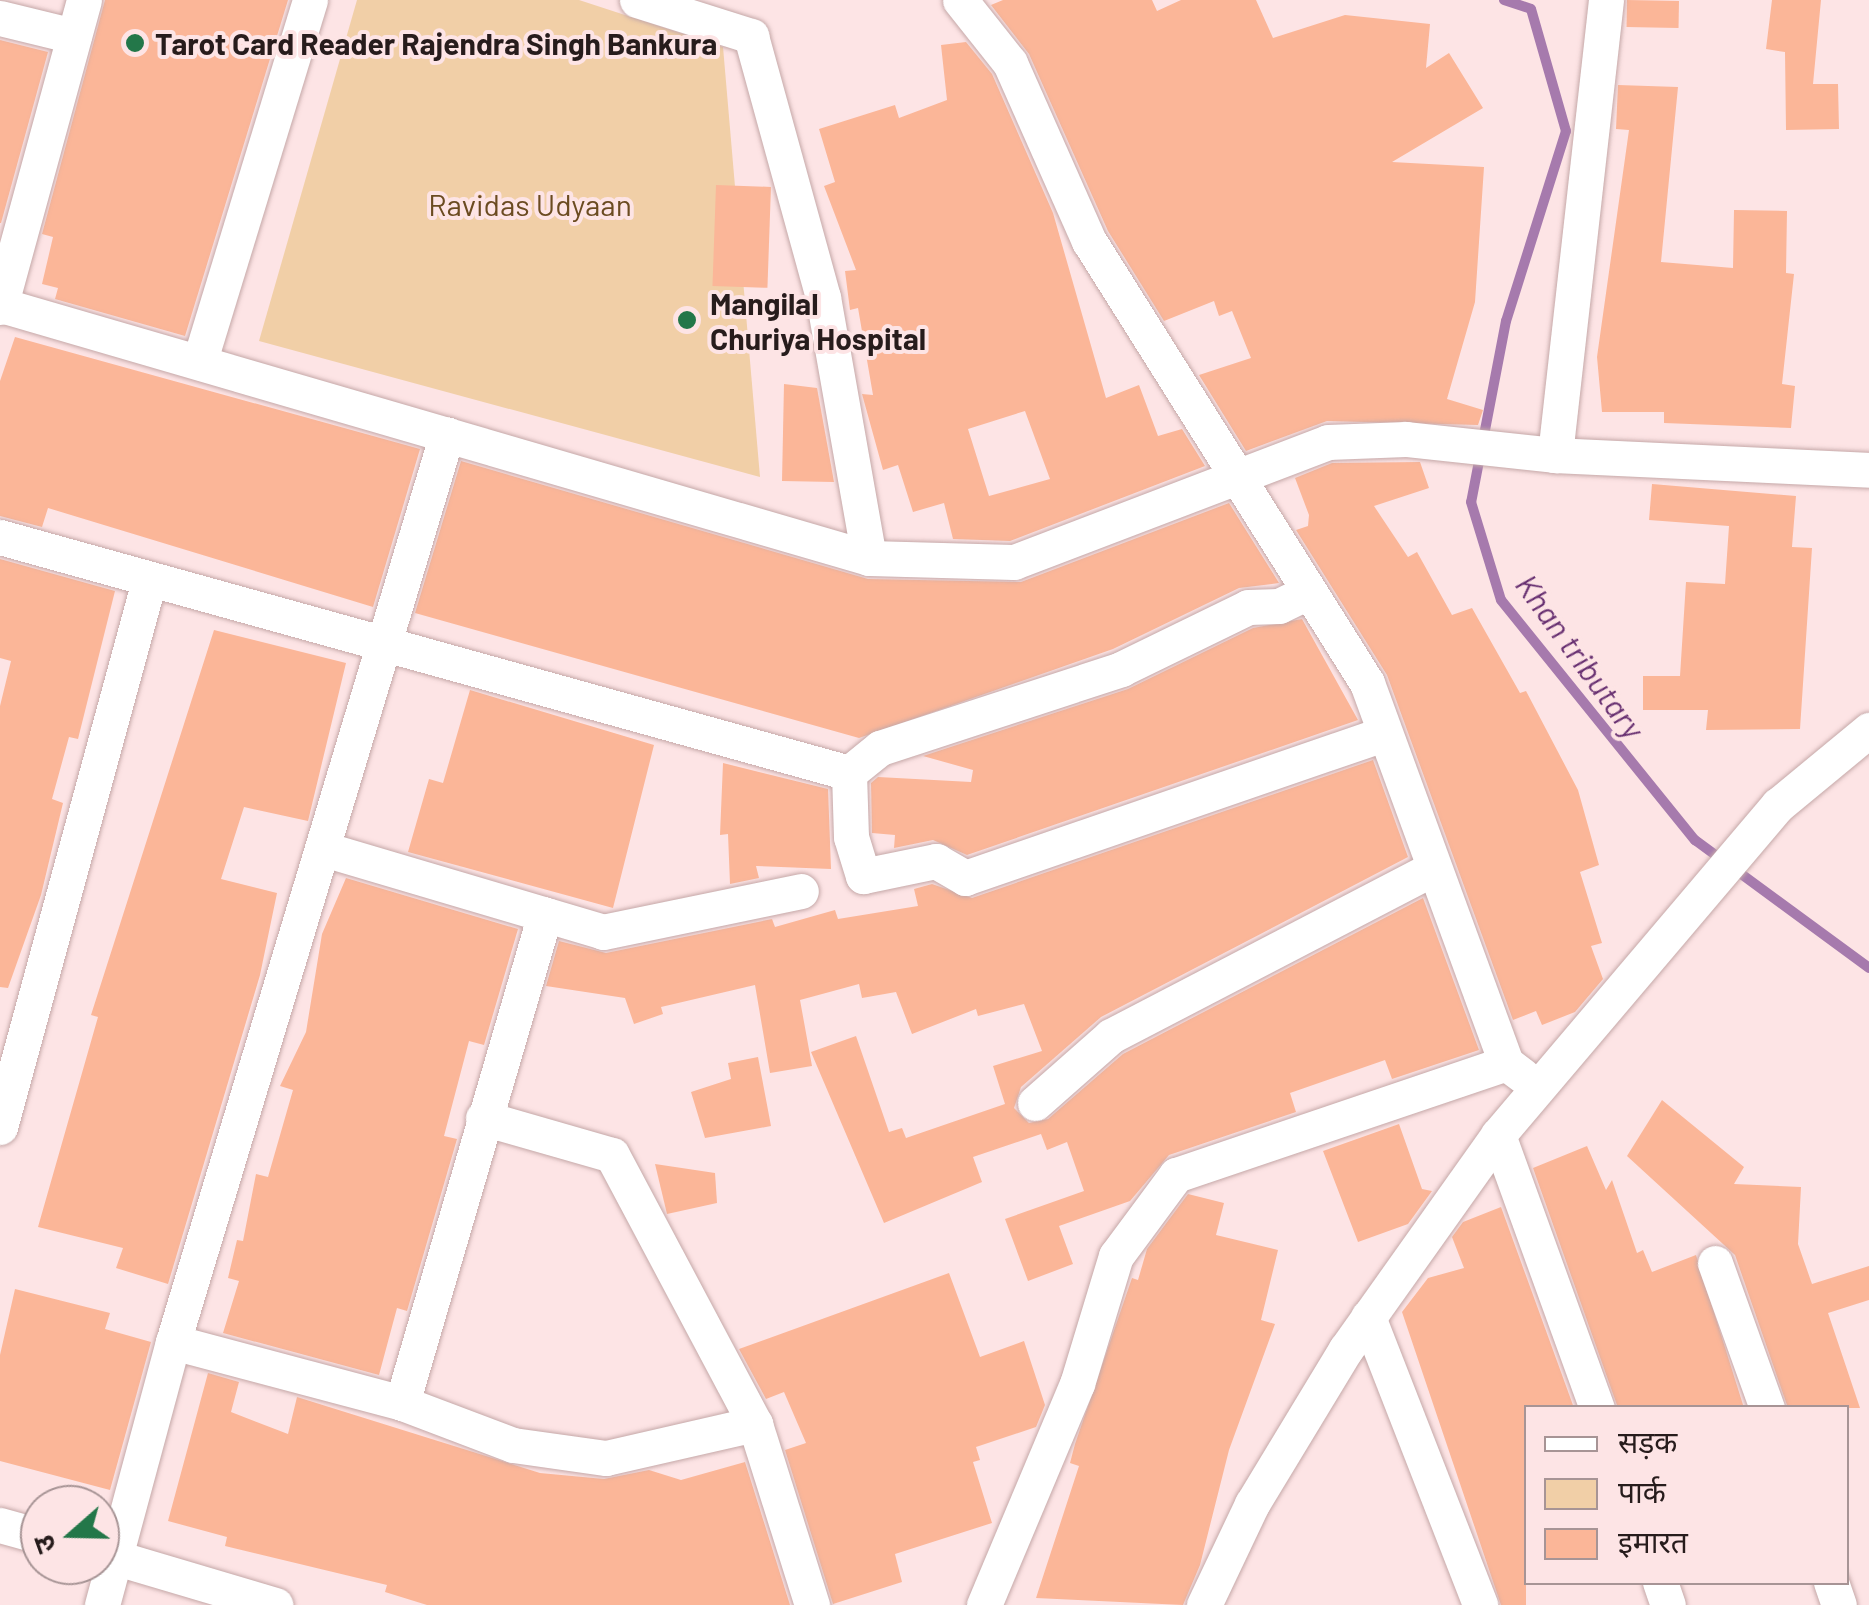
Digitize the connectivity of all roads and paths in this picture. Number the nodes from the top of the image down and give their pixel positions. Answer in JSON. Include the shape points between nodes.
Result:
{"nodes":[{"id":1,"x":84,"y":0,"type":"edge"},
{"id":2,"x":310,"y":0,"type":"edge"},
{"id":3,"x":636,"y":0,"type":"edge"},
{"id":4,"x":960,"y":0,"type":"edge"},
{"id":5,"x":1606,"y":0,"type":"edge"},
{"id":6,"x":0,"y":18,"type":"edge"},
{"id":7,"x":74,"y":36,"type":"junction"},
{"id":8,"x":0,"y":306,"type":"edge"},
{"id":9,"x":200,"y":360,"type":"junction"},
{"id":10,"x":447,"y":434,"type":"junction"},
{"id":11,"x":1542,"y":454,"type":"junction"},
{"id":12,"x":1869,"y":470,"type":"edge"},
{"id":13,"x":1233,"y":478,"type":"junction"},
{"id":14,"x":0,"y":537,"type":"edge"},
{"id":15,"x":870,"y":558,"type":"junction"},
{"id":16,"x":149,"y":581,"type":"junction"},
{"id":17,"x":1304,"y":594,"type":"junction"},
{"id":18,"x":388,"y":643,"type":"junction"},
{"id":19,"x":1869,"y":730,"type":"edge"},
{"id":20,"x":1382,"y":734,"type":"junction"},
{"id":21,"x":849,"y":773,"type":"junction"},
{"id":22,"x":328,"y":850,"type":"junction"},
{"id":23,"x":1430,"y":870,"type":"junction"},
{"id":24,"x":801,"y":891,"type":"dead end"},
{"id":25,"x":545,"y":914,"type":"junction"},
{"id":26,"x":1506,"y":1064,"type":"junction"},
{"id":27,"x":1542,"y":1091,"type":"junction"},
{"id":28,"x":1035,"y":1103,"type":"dead end"},
{"id":29,"x":483,"y":1118,"type":"junction"},
{"id":30,"x":0,"y":1127,"type":"edge"},
{"id":31,"x":1498,"y":1135,"type":"junction"},
{"id":32,"x":1714,"y":1263,"type":"dead end"},
{"id":33,"x":1368,"y":1318,"type":"junction"},
{"id":34,"x":173,"y":1342,"type":"junction"},
{"id":35,"x":402,"y":1404,"type":"junction"},
{"id":36,"x":1596,"y":1405,"type":"edge"},
{"id":37,"x":1766,"y":1405,"type":"edge"},
{"id":38,"x":755,"y":1424,"type":"junction"},
{"id":39,"x":120,"y":1510,"type":"edge"},
{"id":40,"x":120,"y":1558,"type":"edge"},
{"id":41,"x":275,"y":1605,"type":"edge"},
{"id":42,"x":812,"y":1605,"type":"edge"},
{"id":43,"x":984,"y":1605,"type":"edge"},
{"id":44,"x":1204,"y":1605,"type":"edge"},
{"id":45,"x":1480,"y":1605,"type":"edge"}],
"edges":[{"from":1,"to":7,"type":"street"},
{"from":2,"to":9,"type":"street"},
{"from":3,"to":15,"type":"street","via":[[751,36],[823,297]]},
{"from":4,"to":13,"type":"street","via":[[1010,63],[1089,241]]},
{"from":5,"to":11,"type":"street"},
{"from":6,"to":7,"type":"street"},
{"from":7,"to":8,"type":"street"},
{"from":8,"to":9,"type":"street"},
{"from":9,"to":10,"type":"street"},
{"from":10,"to":15,"type":"street"},
{"from":10,"to":18,"type":"street"},
{"from":11,"to":12,"type":"street"},
{"from":11,"to":13,"type":"street","via":[[1434,442],[1328,442]]},
{"from":13,"to":15,"type":"street","via":[[1014,562]]},
{"from":13,"to":17,"type":"street"},
{"from":14,"to":16,"type":"street"},
{"from":16,"to":18,"type":"street"},
{"from":16,"to":30,"type":"street"},
{"from":17,"to":20,"type":"street","via":[[1367,683]]},
{"from":17,"to":21,"type":"street","via":[[1248,608],[1120,669],[880,748]]},
{"from":18,"to":21,"type":"street"},
{"from":18,"to":22,"type":"street"},
{"from":19,"to":27,"type":"street","via":[[1778,805],[1670,928]]},
{"from":20,"to":21,"type":"street","via":[[965,878],[936,861],[863,876],[851,837]]},
{"from":20,"to":23,"type":"street"},
{"from":22,"to":25,"type":"street"},
{"from":22,"to":34,"type":"street"},
{"from":23,"to":26,"type":"street"},
{"from":23,"to":28,"type":"street","via":[[1111,1036]]},
{"from":24,"to":25,"type":"street","via":[[603,932]]},
{"from":25,"to":29,"type":"street"},
{"from":26,"to":27,"type":"street"},
{"from":26,"to":43,"type":"street","via":[[1176,1176],[1116,1256],[1076,1384]]},
{"from":27,"to":31,"type":"street"},
{"from":29,"to":35,"type":"street"},
{"from":29,"to":38,"type":"street","via":[[612,1155]]},
{"from":31,"to":33,"type":"street"},
{"from":31,"to":36,"type":"street"},
{"from":32,"to":37,"type":"street"},
{"from":33,"to":44,"type":"street","via":[[1252,1504]]},
{"from":33,"to":45,"type":"street"},
{"from":34,"to":35,"type":"street"},
{"from":34,"to":39,"type":"street"},
{"from":35,"to":38,"type":"street","via":[[512,1446],[606,1458]]},
{"from":38,"to":42,"type":"street"},
{"from":40,"to":41,"type":"street"}]}
